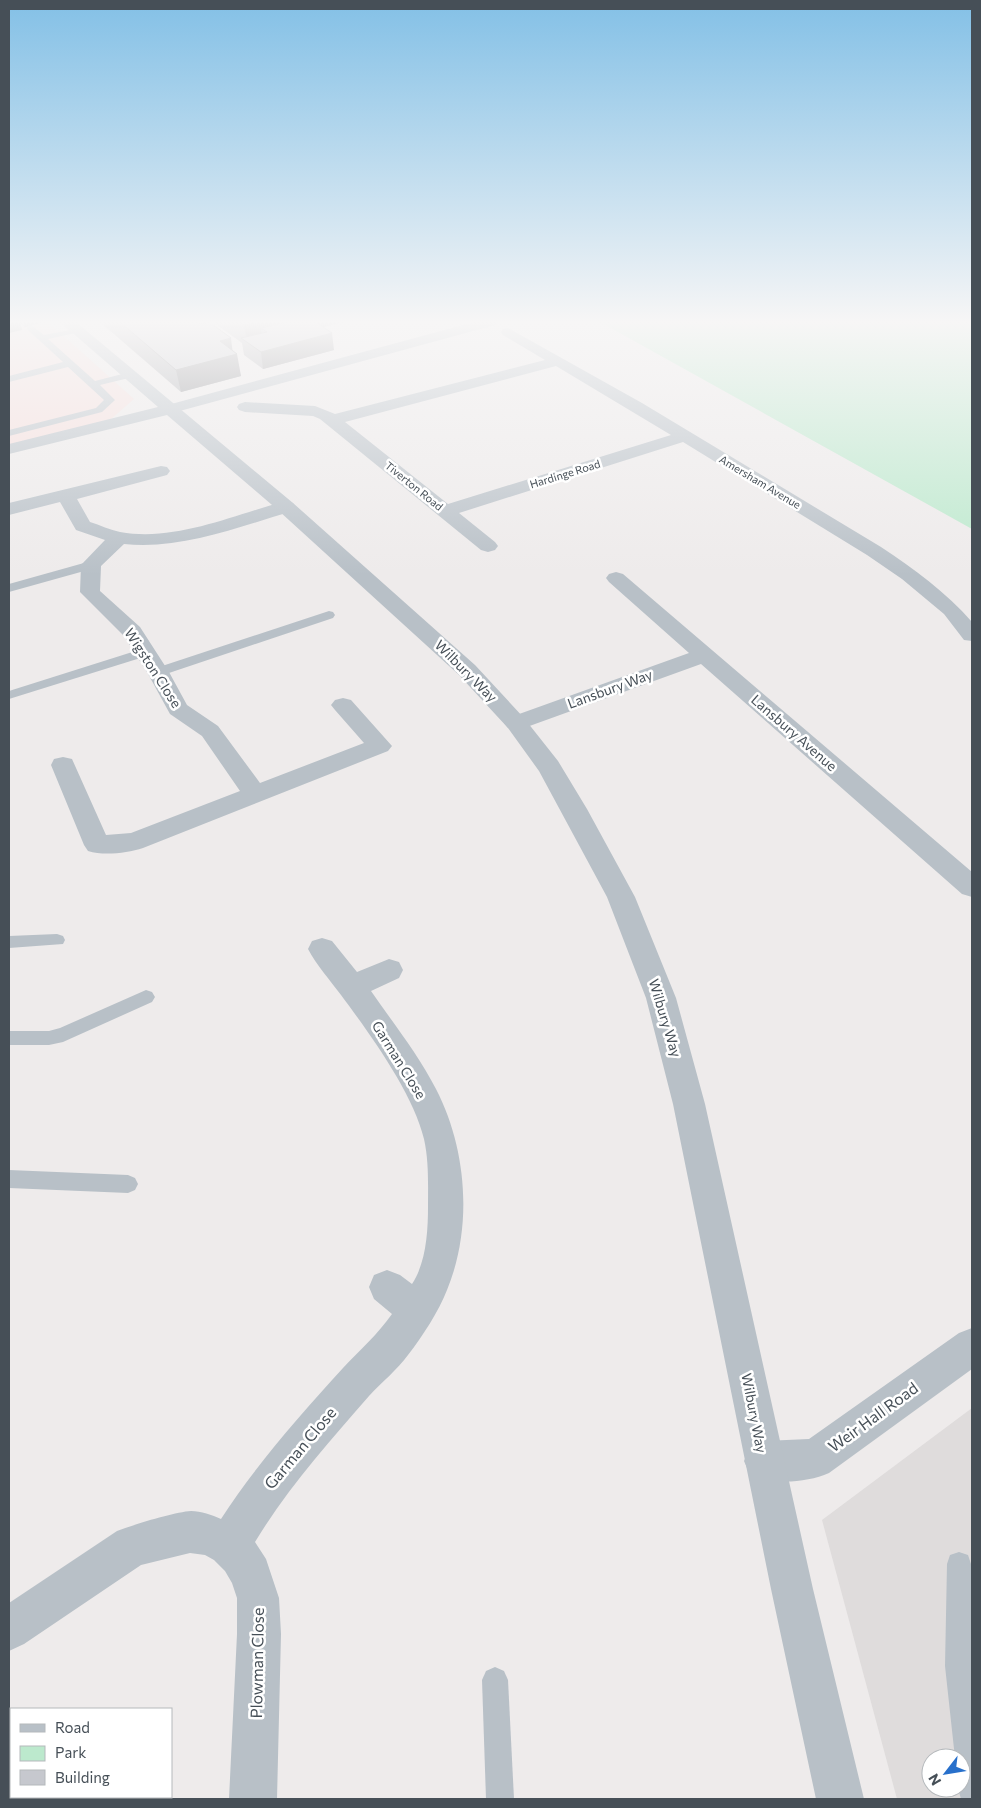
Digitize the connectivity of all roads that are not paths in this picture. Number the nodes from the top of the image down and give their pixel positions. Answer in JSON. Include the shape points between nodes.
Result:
{"nodes":[{"id":1,"x":103,"y":406,"type":"edge"},
{"id":2,"x":167,"y":406,"type":"edge"},
{"id":3,"x":180,"y":406,"type":"edge"},
{"id":4,"x":386,"y":406,"type":"edge"},
{"id":5,"x":635,"y":406,"type":"edge"},
{"id":6,"x":245,"y":407,"type":"dead end"},
{"id":7,"x":170,"y":409,"type":"junction"},
{"id":8,"x":314,"y":411,"type":"junction"},
{"id":9,"x":368,"y":411,"type":"junction"},
{"id":10,"x":332,"y":420,"type":"junction"},
{"id":11,"x":9,"y":433,"type":"edge"},
{"id":12,"x":685,"y":436,"type":"junction"},
{"id":13,"x":9,"y":449,"type":"edge"},
{"id":14,"x":161,"y":471,"type":"dead end"},
{"id":15,"x":66,"y":496,"type":"junction"},
{"id":16,"x":286,"y":506,"type":"junction"},
{"id":17,"x":9,"y":509,"type":"edge"},
{"id":18,"x":445,"y":511,"type":"junction"},
{"id":19,"x":119,"y":538,"type":"junction"},
{"id":20,"x":488,"y":546,"type":"dead end"},
{"id":21,"x":92,"y":566,"type":"junction"},
{"id":22,"x":616,"y":578,"type":"dead end"},
{"id":23,"x":9,"y":588,"type":"edge"},
{"id":24,"x":926,"y":590,"type":"junction"},
{"id":25,"x":972,"y":605,"type":"edge"},
{"id":26,"x":329,"y":615,"type":"dead end"},
{"id":27,"x":970,"y":625,"type":"edge"},
{"id":28,"x":145,"y":652,"type":"junction"},
{"id":29,"x":704,"y":655,"type":"junction"},
{"id":30,"x":158,"y":672,"type":"junction"},
{"id":31,"x":9,"y":695,"type":"edge"},
{"id":32,"x":343,"y":705,"type":"dead end"},
{"id":33,"x":516,"y":723,"type":"junction"},
{"id":34,"x":63,"y":765,"type":"dead end"},
{"id":35,"x":255,"y":794,"type":"junction"},
{"id":36,"x":972,"y":887,"type":"edge"},
{"id":37,"x":57,"y":940,"type":"dead end"},
{"id":38,"x":9,"y":942,"type":"edge"},
{"id":39,"x":322,"y":949,"type":"dead end"},
{"id":40,"x":388,"y":970,"type":"dead end"},
{"id":41,"x":352,"y":988,"type":"junction"},
{"id":42,"x":146,"y":997,"type":"dead end"},
{"id":43,"x":9,"y":1038,"type":"edge"},
{"id":44,"x":9,"y":1179,"type":"edge"},
{"id":45,"x":128,"y":1184,"type":"dead end"},
{"id":46,"x":387,"y":1287,"type":"dead end"},
{"id":47,"x":416,"y":1311,"type":"junction"},
{"id":48,"x":972,"y":1346,"type":"edge"},
{"id":49,"x":764,"y":1461,"type":"junction"},
{"id":50,"x":229,"y":1545,"type":"junction"},
{"id":51,"x":959,"y":1564,"type":"dead end"},
{"id":52,"x":9,"y":1630,"type":"edge"},
{"id":53,"x":495,"y":1680,"type":"dead end"},
{"id":54,"x":972,"y":1791,"type":"edge"},
{"id":55,"x":253,"y":1799,"type":"edge"},
{"id":56,"x":500,"y":1799,"type":"edge"},
{"id":57,"x":840,"y":1799,"type":"edge"}],
"edges":[{"from":1,"to":11,"type":"lane"},
{"from":2,"to":7,"type":"street","name":"Wilbury Way"},
{"from":3,"to":7,"type":"street"},
{"from":4,"to":9,"type":"street"},
{"from":5,"to":12,"type":"street","name":"Amersham Avenue"},
{"from":6,"to":8,"type":"street","name":"Tiverton Road"},
{"from":7,"to":13,"type":"street"},
{"from":7,"to":16,"type":"street","name":"Wilbury Way"},
{"from":8,"to":9,"type":"street","name":"Tiverton Road"},
{"from":8,"to":10,"type":"street","name":"Tiverton Road"},
{"from":9,"to":10,"type":"street"},
{"from":10,"to":18,"type":"street","name":"Tiverton Road"},
{"from":12,"to":18,"type":"street","name":"Hardinge Road"},
{"from":12,"to":24,"type":"street","name":"Amersham Avenue","via":[[874,551]]},
{"from":14,"to":15,"type":"street"},
{"from":15,"to":17,"type":"street"},
{"from":15,"to":19,"type":"street","via":[[83,526]]},
{"from":16,"to":19,"type":"street","via":[[176,537],[154,541]]},
{"from":16,"to":33,"type":"street","name":"Wilbury Way","via":[[467,670]]},
{"from":18,"to":20,"type":"street","name":"Tiverton Road"},
{"from":19,"to":21,"type":"street"},
{"from":21,"to":23,"type":"lane"},
{"from":21,"to":28,"type":"street","name":"Wigston Close","via":[[90,592],[132,632]]},
{"from":22,"to":29,"type":"street","name":"Lansbury Avenue"},
{"from":24,"to":25,"type":"street","via":[[959,606]]},
{"from":24,"to":27,"type":"street","name":"Amersham Avenue"},
{"from":26,"to":30,"type":"lane"},
{"from":28,"to":30,"type":"street","name":"Wigston Close"},
{"from":28,"to":31,"type":"lane"},
{"from":29,"to":33,"type":"street","name":"Lansbury Way"},
{"from":29,"to":36,"type":"street","name":"Lansbury Avenue"},
{"from":30,"to":35,"type":"street","name":"Wigston Close","via":[[178,709],[210,731]]},
{"from":32,"to":35,"type":"street","via":[[380,746]]},
{"from":33,"to":49,"type":"street","name":"Wilbury Way","via":[[549,767],[574,809],[620,897],[661,998],[689,1104]]},
{"from":34,"to":35,"type":"street","via":[[97,844],[134,842]]},
{"from":37,"to":38,"type":"lane"},
{"from":39,"to":41,"type":"street","name":"Garman Close"},
{"from":40,"to":41,"type":"street"},
{"from":41,"to":47,"type":"street","name":"Garman Close","via":[[424,1097],[440,1140],[445,1180],[441,1253],[430,1288]]},
{"from":42,"to":43,"type":"lane","via":[[63,1035]]},
{"from":44,"to":45,"type":"lane"},
{"from":46,"to":47,"type":"street"},
{"from":47,"to":50,"type":"street","name":"Garman Close","via":[[395,1342],[357,1381],[260,1496]]},
{"from":48,"to":49,"type":"street","name":"Weir Hall Road","via":[[814,1459]]},
{"from":49,"to":57,"type":"street","name":"Wilbury Way"},
{"from":50,"to":52,"type":"street","name":"Plowman Close","via":[[210,1535],[190,1532],[132,1546]]},
{"from":50,"to":55,"type":"street","name":"Plowman Close","via":[[251,1574],[258,1598]]},
{"from":51,"to":54,"type":"lane","via":[[958,1666]]},
{"from":53,"to":56,"type":"lane"}]}
